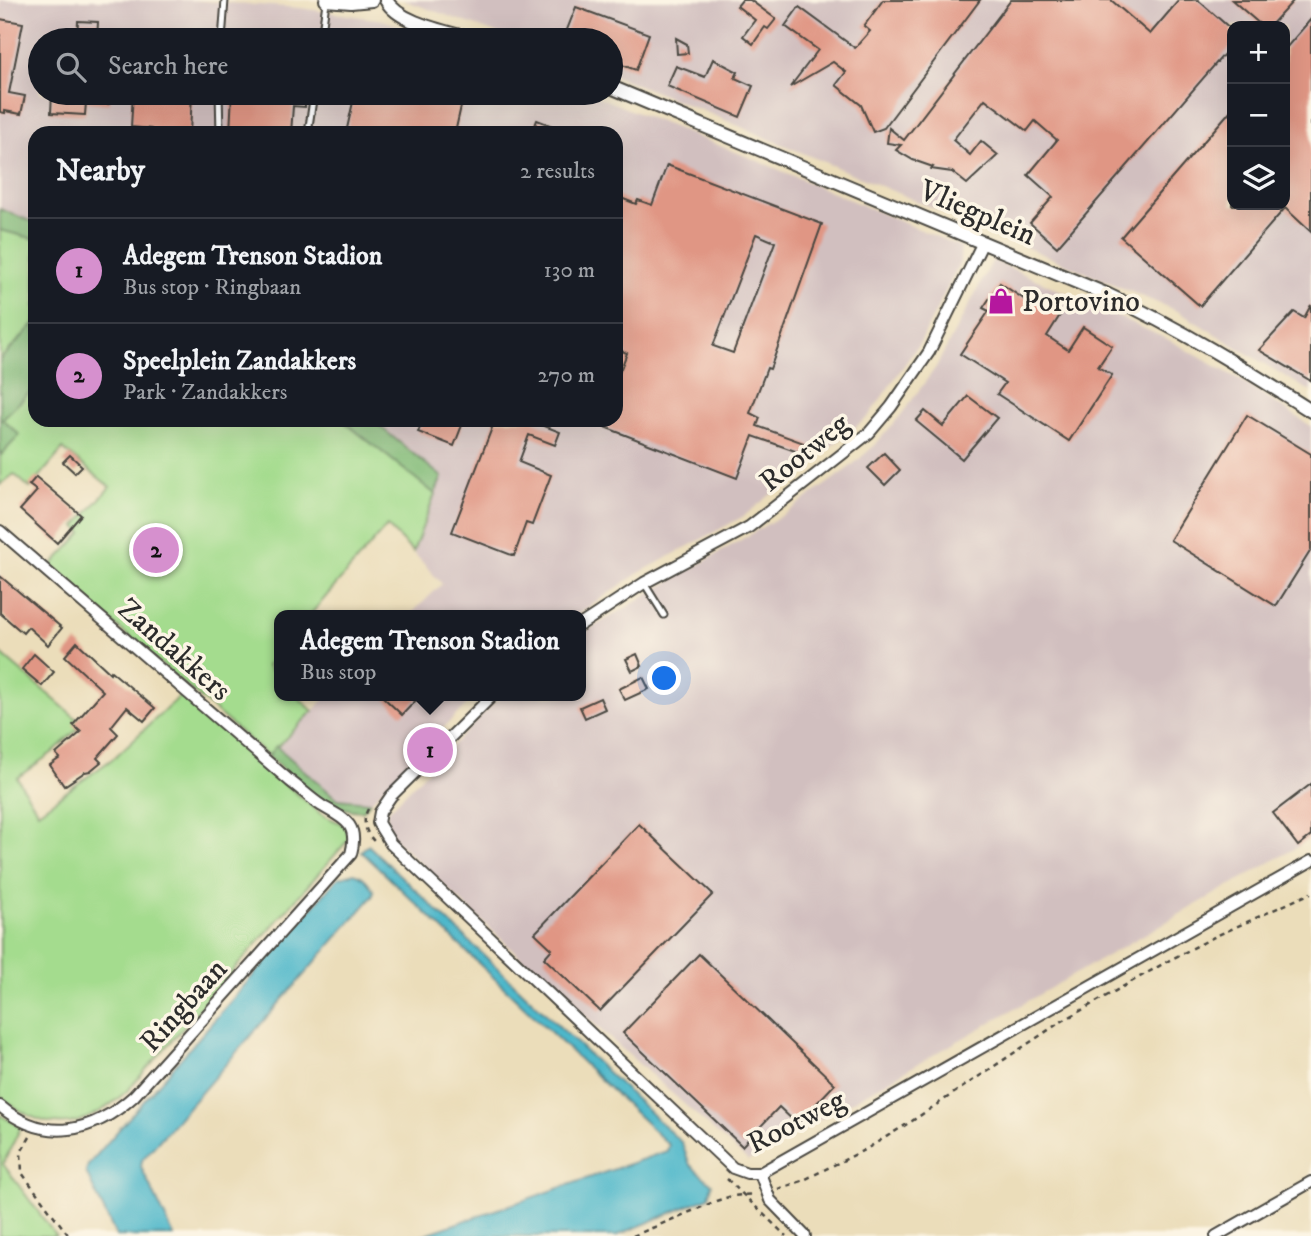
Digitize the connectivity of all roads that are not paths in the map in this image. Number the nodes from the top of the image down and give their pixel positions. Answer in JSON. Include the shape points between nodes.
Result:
{"nodes":[{"id":1,"x":225,"y":0,"type":"edge"},
{"id":2,"x":326,"y":0,"type":"edge"},
{"id":3,"x":372,"y":0,"type":"edge"},
{"id":4,"x":386,"y":0,"type":"edge"},
{"id":5,"x":223,"y":28,"type":"edge"},
{"id":6,"x":322,"y":28,"type":"edge"},
{"id":7,"x":438,"y":28,"type":"edge"},
{"id":8,"x":623,"y":92,"type":"edge"},
{"id":9,"x":219,"y":105,"type":"edge"},
{"id":10,"x":312,"y":105,"type":"edge"},
{"id":11,"x":220,"y":126,"type":"edge"},
{"id":12,"x":309,"y":126,"type":"edge"},
{"id":13,"x":983,"y":242,"type":"junction"},
{"id":14,"x":1311,"y":411,"type":"edge"},
{"id":15,"x":0,"y":531,"type":"edge"},
{"id":16,"x":644,"y":583,"type":"junction"},
{"id":17,"x":664,"y":615,"type":"dead end"},
{"id":18,"x":586,"y":621,"type":"edge"},
{"id":19,"x":487,"y":701,"type":"edge"},
{"id":20,"x":352,"y":829,"type":"joint"},
{"id":21,"x":1311,"y":861,"type":"edge"},
{"id":22,"x":0,"y":1106,"type":"edge"},
{"id":23,"x":760,"y":1173,"type":"junction"},
{"id":24,"x":1311,"y":1182,"type":"edge"},
{"id":25,"x":805,"y":1236,"type":"edge"},
{"id":26,"x":1216,"y":1236,"type":"edge"}],
"edges":[{"from":1,"to":5,"type":"lane"},
{"from":2,"to":3,"type":"street"},
{"from":2,"to":6,"type":"lane"},
{"from":4,"to":7,"type":"street","via":[[401,16]]},
{"from":8,"to":13,"type":"street","name":"Vliegplein"},
{"from":9,"to":11,"type":"lane"},
{"from":10,"to":12,"type":"lane"},
{"from":13,"to":14,"type":"street","name":"Vliegplein","via":[[1145,313]]},
{"from":13,"to":16,"type":"street","name":"Rootweg","via":[[929,352],[869,433],[749,527]]},
{"from":15,"to":20,"type":"street","name":"Zandakkers"},
{"from":16,"to":17,"type":"lane"},
{"from":16,"to":18,"type":"street","name":"Rootweg"},
{"from":19,"to":23,"type":"street","name":"Rootweg","via":[[391,796],[377,824],[391,844],[733,1168]]},
{"from":20,"to":22,"type":"street","name":"Ringbaan","via":[[351,854],[119,1110],[93,1124],[70,1129],[35,1128]]},
{"from":21,"to":23,"type":"street","name":"Rootweg"},
{"from":23,"to":25,"type":"street","via":[[770,1200]]},
{"from":24,"to":26,"type":"street"}]}
